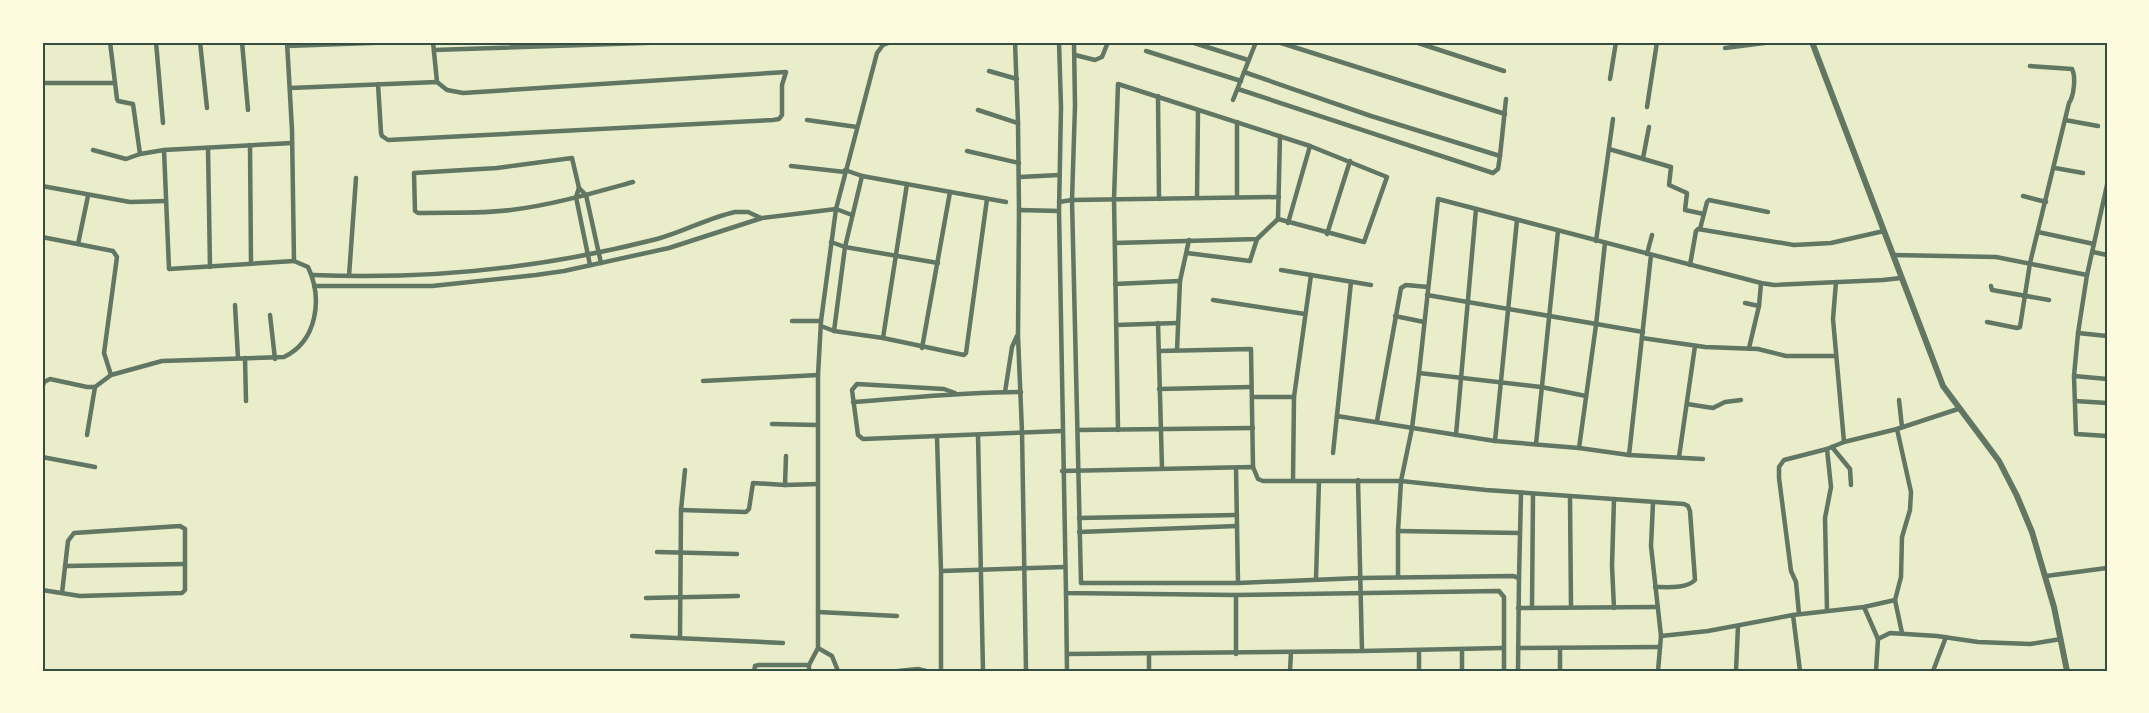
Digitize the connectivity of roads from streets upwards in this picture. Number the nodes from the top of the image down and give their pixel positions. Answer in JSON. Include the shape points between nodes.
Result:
{"nodes":[{"id":1,"x":110,"y":42,"type":"edge"},
{"id":2,"x":156,"y":42,"type":"edge"},
{"id":3,"x":200,"y":42,"type":"edge"},
{"id":4,"x":242,"y":42,"type":"edge"},
{"id":5,"x":398,"y":42,"type":"edge"},
{"id":6,"x":433,"y":42,"type":"edge"},
{"id":7,"x":640,"y":42,"type":"edge"},
{"id":8,"x":674,"y":42,"type":"edge"},
{"id":9,"x":891,"y":42,"type":"edge"},
{"id":10,"x":1014,"y":42,"type":"edge"},
{"id":11,"x":1059,"y":42,"type":"edge"},
{"id":12,"x":1074,"y":42,"type":"edge"},
{"id":13,"x":1108,"y":42,"type":"edge"},
{"id":14,"x":1191,"y":42,"type":"edge"},
{"id":15,"x":1256,"y":42,"type":"edge"},
{"id":16,"x":1278,"y":42,"type":"edge"},
{"id":17,"x":1415,"y":42,"type":"edge"},
{"id":18,"x":1616,"y":42,"type":"edge"},
{"id":19,"x":1657,"y":42,"type":"edge"},
{"id":20,"x":1772,"y":42,"type":"edge"},
{"id":21,"x":1812,"y":42,"type":"edge"},
{"id":22,"x":287,"y":44,"type":"edge"},
{"id":23,"x":1725,"y":48,"type":"dead end"},
{"id":24,"x":434,"y":50,"type":"junction"},
{"id":25,"x":1146,"y":51,"type":"dead end"},
{"id":26,"x":1075,"y":55,"type":"junction"},
{"id":27,"x":1248,"y":60,"type":"junction"},
{"id":28,"x":2030,"y":66,"type":"dead end"},
{"id":29,"x":989,"y":71,"type":"dead end"},
{"id":30,"x":1504,"y":71,"type":"dead end"},
{"id":31,"x":1244,"y":72,"type":"junction"},
{"id":32,"x":1017,"y":79,"type":"junction"},
{"id":33,"x":1610,"y":79,"type":"dead end"},
{"id":34,"x":1241,"y":81,"type":"junction"},
{"id":35,"x":114,"y":82,"type":"junction"},
{"id":36,"x":437,"y":82,"type":"junction"},
{"id":37,"x":42,"y":83,"type":"edge"},
{"id":38,"x":378,"y":84,"type":"junction"},
{"id":39,"x":290,"y":88,"type":"junction"},
{"id":40,"x":1238,"y":88,"type":"junction"},
{"id":41,"x":1158,"y":96,"type":"junction"},
{"id":42,"x":1506,"y":99,"type":"dead end"},
{"id":43,"x":1233,"y":100,"type":"dead end"},
{"id":44,"x":1075,"y":106,"type":"junction"},
{"id":45,"x":1061,"y":107,"type":"junction"},
{"id":46,"x":1647,"y":107,"type":"dead end"},
{"id":47,"x":207,"y":108,"type":"dead end"},
{"id":48,"x":248,"y":110,"type":"dead end"},
{"id":49,"x":978,"y":110,"type":"dead end"},
{"id":50,"x":1198,"y":111,"type":"junction"},
{"id":51,"x":1504,"y":114,"type":"junction"},
{"id":52,"x":1613,"y":119,"type":"dead end"},
{"id":53,"x":807,"y":120,"type":"dead end"},
{"id":54,"x":2065,"y":120,"type":"junction"},
{"id":55,"x":1237,"y":122,"type":"junction"},
{"id":56,"x":163,"y":123,"type":"dead end"},
{"id":57,"x":1018,"y":123,"type":"junction"},
{"id":58,"x":2098,"y":126,"type":"dead end"},
{"id":59,"x":856,"y":127,"type":"junction"},
{"id":60,"x":1649,"y":127,"type":"dead end"},
{"id":61,"x":1280,"y":136,"type":"junction"},
{"id":62,"x":292,"y":143,"type":"junction"},
{"id":63,"x":250,"y":145,"type":"junction"},
{"id":64,"x":1310,"y":146,"type":"junction"},
{"id":65,"x":208,"y":148,"type":"junction"},
{"id":66,"x":1609,"y":149,"type":"junction"},
{"id":67,"x":93,"y":150,"type":"dead end"},
{"id":68,"x":164,"y":150,"type":"junction"},
{"id":69,"x":968,"y":151,"type":"dead end"},
{"id":70,"x":140,"y":154,"type":"junction"},
{"id":71,"x":1500,"y":156,"type":"junction"},
{"id":72,"x":1643,"y":158,"type":"junction"},
{"id":73,"x":1350,"y":161,"type":"junction"},
{"id":74,"x":1019,"y":163,"type":"junction"},
{"id":75,"x":790,"y":166,"type":"dead end"},
{"id":76,"x":2055,"y":168,"type":"junction"},
{"id":77,"x":845,"y":171,"type":"junction"},
{"id":78,"x":2083,"y":173,"type":"dead end"},
{"id":79,"x":1059,"y":175,"type":"junction"},
{"id":80,"x":862,"y":176,"type":"junction"},
{"id":81,"x":1020,"y":177,"type":"junction"},
{"id":82,"x":356,"y":178,"type":"dead end"},
{"id":83,"x":633,"y":182,"type":"dead end"},
{"id":84,"x":907,"y":184,"type":"junction"},
{"id":85,"x":2107,"y":184,"type":"edge"},
{"id":86,"x":42,"y":186,"type":"edge"},
{"id":87,"x":579,"y":188,"type":"junction"},
{"id":88,"x":950,"y":192,"type":"junction"},
{"id":89,"x":586,"y":195,"type":"junction"},
{"id":90,"x":88,"y":196,"type":"junction"},
{"id":91,"x":2023,"y":196,"type":"dead end"},
{"id":92,"x":576,"y":197,"type":"junction"},
{"id":93,"x":1237,"y":197,"type":"junction"},
{"id":94,"x":1279,"y":197,"type":"junction"},
{"id":95,"x":1197,"y":198,"type":"junction"},
{"id":96,"x":987,"y":199,"type":"junction"},
{"id":97,"x":1159,"y":199,"type":"junction"},
{"id":98,"x":1072,"y":200,"type":"junction"},
{"id":99,"x":1114,"y":200,"type":"junction"},
{"id":100,"x":166,"y":201,"type":"junction"},
{"id":101,"x":1006,"y":202,"type":"dead end"},
{"id":102,"x":1059,"y":202,"type":"junction"},
{"id":103,"x":2046,"y":202,"type":"junction"},
{"id":104,"x":2101,"y":208,"type":"junction"},
{"id":105,"x":836,"y":209,"type":"junction"},
{"id":106,"x":1476,"y":209,"type":"junction"},
{"id":107,"x":1019,"y":210,"type":"junction"},
{"id":108,"x":2107,"y":210,"type":"edge"},
{"id":109,"x":1059,"y":211,"type":"junction"},
{"id":110,"x":1768,"y":212,"type":"dead end"},
{"id":111,"x":1704,"y":214,"type":"junction"},
{"id":112,"x":852,"y":215,"type":"junction"},
{"id":113,"x":762,"y":218,"type":"junction"},
{"id":114,"x":1278,"y":219,"type":"junction"},
{"id":115,"x":1517,"y":220,"type":"junction"},
{"id":116,"x":1288,"y":223,"type":"junction"},
{"id":117,"x":1700,"y":229,"type":"junction"},
{"id":118,"x":1557,"y":231,"type":"junction"},
{"id":119,"x":1884,"y":231,"type":"junction"},
{"id":120,"x":2038,"y":232,"type":"junction"},
{"id":121,"x":1327,"y":234,"type":"junction"},
{"id":122,"x":1652,"y":234,"type":"dead end"},
{"id":123,"x":42,"y":237,"type":"edge"},
{"id":124,"x":1257,"y":239,"type":"junction"},
{"id":125,"x":1189,"y":240,"type":"junction"},
{"id":126,"x":1596,"y":241,"type":"junction"},
{"id":127,"x":831,"y":242,"type":"junction"},
{"id":128,"x":1115,"y":243,"type":"junction"},
{"id":129,"x":1605,"y":243,"type":"junction"},
{"id":130,"x":78,"y":244,"type":"junction"},
{"id":131,"x":2094,"y":244,"type":"junction"},
{"id":132,"x":845,"y":247,"type":"junction"},
{"id":133,"x":598,"y":252,"type":"junction"},
{"id":134,"x":2093,"y":252,"type":"junction"},
{"id":135,"x":1187,"y":253,"type":"junction"},
{"id":136,"x":588,"y":254,"type":"junction"},
{"id":137,"x":896,"y":254,"type":"junction"},
{"id":138,"x":1649,"y":255,"type":"junction"},
{"id":139,"x":1893,"y":255,"type":"junction"},
{"id":140,"x":2107,"y":255,"type":"edge"},
{"id":141,"x":294,"y":261,"type":"junction"},
{"id":142,"x":251,"y":263,"type":"junction"},
{"id":143,"x":601,"y":263,"type":"junction"},
{"id":144,"x":938,"y":263,"type":"junction"},
{"id":145,"x":2030,"y":263,"type":"junction"},
{"id":146,"x":590,"y":265,"type":"junction"},
{"id":147,"x":1690,"y":265,"type":"junction"},
{"id":148,"x":210,"y":267,"type":"junction"},
{"id":149,"x":492,"y":270,"type":"junction"},
{"id":150,"x":1281,"y":270,"type":"dead end"},
{"id":151,"x":312,"y":275,"type":"junction"},
{"id":152,"x":1311,"y":275,"type":"junction"},
{"id":153,"x":2087,"y":275,"type":"junction"},
{"id":154,"x":349,"y":276,"type":"junction"},
{"id":155,"x":1901,"y":278,"type":"junction"},
{"id":156,"x":493,"y":280,"type":"junction"},
{"id":157,"x":1180,"y":281,"type":"junction"},
{"id":158,"x":1352,"y":282,"type":"junction"},
{"id":159,"x":1836,"y":282,"type":"junction"},
{"id":160,"x":1115,"y":284,"type":"junction"},
{"id":161,"x":1761,"y":284,"type":"junction"},
{"id":162,"x":1371,"y":285,"type":"dead end"},
{"id":163,"x":314,"y":286,"type":"junction"},
{"id":164,"x":1991,"y":286,"type":"dead end"},
{"id":165,"x":1428,"y":287,"type":"junction"},
{"id":166,"x":1427,"y":295,"type":"junction"},
{"id":167,"x":2025,"y":296,"type":"junction"},
{"id":168,"x":1213,"y":300,"type":"dead end"},
{"id":169,"x":2049,"y":300,"type":"dead end"},
{"id":170,"x":1468,"y":302,"type":"junction"},
{"id":171,"x":1745,"y":303,"type":"dead end"},
{"id":172,"x":235,"y":305,"type":"dead end"},
{"id":173,"x":1759,"y":306,"type":"junction"},
{"id":174,"x":1508,"y":308,"type":"junction"},
{"id":175,"x":1305,"y":314,"type":"junction"},
{"id":176,"x":270,"y":315,"type":"dead end"},
{"id":177,"x":1395,"y":316,"type":"junction"},
{"id":178,"x":1550,"y":316,"type":"junction"},
{"id":179,"x":792,"y":321,"type":"dead end"},
{"id":180,"x":1424,"y":322,"type":"junction"},
{"id":181,"x":1987,"y":322,"type":"dead end"},
{"id":182,"x":821,"y":323,"type":"junction"},
{"id":183,"x":1158,"y":323,"type":"junction"},
{"id":184,"x":1178,"y":323,"type":"junction"},
{"id":185,"x":1116,"y":325,"type":"junction"},
{"id":186,"x":1596,"y":325,"type":"junction"},
{"id":187,"x":834,"y":331,"type":"junction"},
{"id":188,"x":2078,"y":333,"type":"junction"},
{"id":189,"x":1643,"y":335,"type":"junction"},
{"id":190,"x":1018,"y":336,"type":"junction"},
{"id":191,"x":2107,"y":336,"type":"edge"},
{"id":192,"x":883,"y":338,"type":"junction"},
{"id":193,"x":1695,"y":346,"type":"junction"},
{"id":194,"x":922,"y":348,"type":"junction"},
{"id":195,"x":1749,"y":348,"type":"junction"},
{"id":196,"x":1177,"y":350,"type":"junction"},
{"id":197,"x":1159,"y":351,"type":"junction"},
{"id":198,"x":1836,"y":356,"type":"junction"},
{"id":199,"x":238,"y":358,"type":"junction"},
{"id":200,"x":245,"y":358,"type":"junction"},
{"id":201,"x":275,"y":359,"type":"junction"},
{"id":202,"x":1419,"y":373,"type":"junction"},
{"id":203,"x":111,"y":375,"type":"junction"},
{"id":204,"x":818,"y":375,"type":"junction"},
{"id":205,"x":2074,"y":376,"type":"junction"},
{"id":206,"x":1461,"y":378,"type":"junction"},
{"id":207,"x":2107,"y":379,"type":"edge"},
{"id":208,"x":703,"y":381,"type":"dead end"},
{"id":209,"x":1501,"y":382,"type":"junction"},
{"id":210,"x":95,"y":387,"type":"junction"},
{"id":211,"x":1251,"y":387,"type":"junction"},
{"id":212,"x":1541,"y":387,"type":"junction"},
{"id":213,"x":42,"y":389,"type":"edge"},
{"id":214,"x":1159,"y":389,"type":"junction"},
{"id":215,"x":1005,"y":392,"type":"junction"},
{"id":216,"x":1020,"y":392,"type":"junction"},
{"id":217,"x":955,"y":393,"type":"junction"},
{"id":218,"x":1294,"y":396,"type":"junction"},
{"id":219,"x":1586,"y":396,"type":"junction"},
{"id":220,"x":1253,"y":397,"type":"junction"},
{"id":221,"x":1741,"y":400,"type":"dead end"},
{"id":222,"x":1899,"y":400,"type":"dead end"},
{"id":223,"x":246,"y":401,"type":"dead end"},
{"id":224,"x":2075,"y":401,"type":"junction"},
{"id":225,"x":853,"y":402,"type":"junction"},
{"id":226,"x":2107,"y":403,"type":"edge"},
{"id":227,"x":1687,"y":404,"type":"junction"},
{"id":228,"x":1958,"y":409,"type":"junction"},
{"id":229,"x":1337,"y":416,"type":"junction"},
{"id":230,"x":1377,"y":422,"type":"junction"},
{"id":231,"x":772,"y":424,"type":"dead end"},
{"id":232,"x":817,"y":425,"type":"junction"},
{"id":233,"x":1253,"y":428,"type":"junction"},
{"id":234,"x":1412,"y":428,"type":"junction"},
{"id":235,"x":1900,"y":428,"type":"junction"},
{"id":236,"x":1062,"y":430,"type":"junction"},
{"id":237,"x":1078,"y":430,"type":"junction"},
{"id":238,"x":1118,"y":430,"type":"junction"},
{"id":239,"x":1160,"y":430,"type":"junction"},
{"id":240,"x":1022,"y":432,"type":"junction"},
{"id":241,"x":87,"y":435,"type":"dead end"},
{"id":242,"x":978,"y":435,"type":"junction"},
{"id":243,"x":1456,"y":435,"type":"junction"},
{"id":244,"x":2107,"y":436,"type":"edge"},
{"id":245,"x":937,"y":437,"type":"junction"},
{"id":246,"x":1495,"y":441,"type":"junction"},
{"id":247,"x":1844,"y":442,"type":"junction"},
{"id":248,"x":1536,"y":444,"type":"junction"},
{"id":249,"x":1579,"y":447,"type":"junction"},
{"id":250,"x":1829,"y":448,"type":"junction"},
{"id":251,"x":1333,"y":453,"type":"dead end"},
{"id":252,"x":1629,"y":454,"type":"junction"},
{"id":253,"x":786,"y":456,"type":"dead end"},
{"id":254,"x":42,"y":457,"type":"edge"},
{"id":255,"x":1679,"y":457,"type":"junction"},
{"id":256,"x":1703,"y":459,"type":"dead end"},
{"id":257,"x":95,"y":467,"type":"dead end"},
{"id":258,"x":1253,"y":467,"type":"junction"},
{"id":259,"x":1162,"y":468,"type":"junction"},
{"id":260,"x":1236,"y":468,"type":"junction"},
{"id":261,"x":685,"y":470,"type":"dead end"},
{"id":262,"x":1062,"y":471,"type":"junction"},
{"id":263,"x":1078,"y":471,"type":"junction"},
{"id":264,"x":1293,"y":480,"type":"junction"},
{"id":265,"x":1358,"y":480,"type":"junction"},
{"id":266,"x":1319,"y":481,"type":"junction"},
{"id":267,"x":1401,"y":482,"type":"junction"},
{"id":268,"x":818,"y":484,"type":"junction"},
{"id":269,"x":785,"y":485,"type":"junction"},
{"id":270,"x":1851,"y":485,"type":"dead end"},
{"id":271,"x":1521,"y":493,"type":"junction"},
{"id":272,"x":1533,"y":494,"type":"junction"},
{"id":273,"x":1570,"y":496,"type":"junction"},
{"id":274,"x":1614,"y":499,"type":"junction"},
{"id":275,"x":1653,"y":503,"type":"junction"},
{"id":276,"x":681,"y":510,"type":"junction"},
{"id":277,"x":1236,"y":515,"type":"junction"},
{"id":278,"x":1079,"y":518,"type":"junction"},
{"id":279,"x":1237,"y":526,"type":"junction"},
{"id":280,"x":1398,"y":531,"type":"junction"},
{"id":281,"x":1079,"y":532,"type":"junction"},
{"id":282,"x":1519,"y":533,"type":"junction"},
{"id":283,"x":657,"y":552,"type":"dead end"},
{"id":284,"x":681,"y":553,"type":"junction"},
{"id":285,"x":737,"y":554,"type":"dead end"},
{"id":286,"x":185,"y":564,"type":"junction"},
{"id":287,"x":65,"y":566,"type":"junction"},
{"id":288,"x":1065,"y":567,"type":"junction"},
{"id":289,"x":1023,"y":568,"type":"junction"},
{"id":290,"x":2107,"y":568,"type":"edge"},
{"id":291,"x":981,"y":570,"type":"junction"},
{"id":292,"x":941,"y":571,"type":"junction"},
{"id":293,"x":2046,"y":576,"type":"junction"},
{"id":294,"x":1398,"y":577,"type":"junction"},
{"id":295,"x":1360,"y":578,"type":"junction"},
{"id":296,"x":1519,"y":578,"type":"junction"},
{"id":297,"x":1316,"y":579,"type":"junction"},
{"id":298,"x":1238,"y":583,"type":"junction"},
{"id":299,"x":1655,"y":587,"type":"junction"},
{"id":300,"x":42,"y":590,"type":"edge"},
{"id":301,"x":1361,"y":592,"type":"junction"},
{"id":302,"x":62,"y":593,"type":"junction"},
{"id":303,"x":1066,"y":593,"type":"junction"},
{"id":304,"x":1236,"y":595,"type":"junction"},
{"id":305,"x":738,"y":596,"type":"dead end"},
{"id":306,"x":679,"y":597,"type":"junction"},
{"id":307,"x":646,"y":598,"type":"dead end"},
{"id":308,"x":1895,"y":600,"type":"junction"},
{"id":309,"x":1571,"y":607,"type":"junction"},
{"id":310,"x":1657,"y":607,"type":"junction"},
{"id":311,"x":1864,"y":607,"type":"junction"},
{"id":312,"x":1518,"y":608,"type":"junction"},
{"id":313,"x":1532,"y":608,"type":"junction"},
{"id":314,"x":1614,"y":608,"type":"junction"},
{"id":315,"x":1827,"y":610,"type":"junction"},
{"id":316,"x":818,"y":612,"type":"junction"},
{"id":317,"x":1799,"y":614,"type":"junction"},
{"id":318,"x":1793,"y":615,"type":"junction"},
{"id":319,"x":897,"y":616,"type":"dead end"},
{"id":320,"x":1738,"y":626,"type":"junction"},
{"id":321,"x":1902,"y":633,"type":"junction"},
{"id":322,"x":632,"y":636,"type":"dead end"},
{"id":323,"x":1661,"y":636,"type":"junction"},
{"id":324,"x":680,"y":637,"type":"junction"},
{"id":325,"x":1946,"y":637,"type":"junction"},
{"id":326,"x":1878,"y":639,"type":"junction"},
{"id":327,"x":2061,"y":639,"type":"junction"},
{"id":328,"x":783,"y":643,"type":"dead end"},
{"id":329,"x":818,"y":648,"type":"junction"},
{"id":330,"x":1503,"y":648,"type":"junction"},
{"id":331,"x":1518,"y":648,"type":"junction"},
{"id":332,"x":1560,"y":648,"type":"junction"},
{"id":333,"x":1659,"y":648,"type":"junction"},
{"id":334,"x":1462,"y":649,"type":"junction"},
{"id":335,"x":1419,"y":650,"type":"junction"},
{"id":336,"x":1362,"y":651,"type":"junction"},
{"id":337,"x":1291,"y":652,"type":"junction"},
{"id":338,"x":1067,"y":654,"type":"junction"},
{"id":339,"x":1149,"y":654,"type":"junction"},
{"id":340,"x":1236,"y":654,"type":"junction"},
{"id":341,"x":809,"y":668,"type":"edge"},
{"id":342,"x":781,"y":669,"type":"edge"},
{"id":343,"x":754,"y":671,"type":"edge"},
{"id":344,"x":838,"y":671,"type":"edge"},
{"id":345,"x":898,"y":671,"type":"edge"},
{"id":346,"x":926,"y":671,"type":"edge"},
{"id":347,"x":941,"y":671,"type":"edge"},
{"id":348,"x":983,"y":671,"type":"edge"},
{"id":349,"x":1026,"y":671,"type":"edge"},
{"id":350,"x":1067,"y":671,"type":"edge"},
{"id":351,"x":1149,"y":671,"type":"edge"},
{"id":352,"x":1290,"y":671,"type":"edge"},
{"id":353,"x":1419,"y":671,"type":"edge"},
{"id":354,"x":1462,"y":671,"type":"edge"},
{"id":355,"x":1504,"y":671,"type":"edge"},
{"id":356,"x":1518,"y":671,"type":"edge"},
{"id":357,"x":1560,"y":671,"type":"edge"},
{"id":358,"x":1658,"y":671,"type":"edge"},
{"id":359,"x":1736,"y":671,"type":"edge"},
{"id":360,"x":1800,"y":671,"type":"edge"},
{"id":361,"x":1876,"y":671,"type":"edge"},
{"id":362,"x":1933,"y":671,"type":"edge"},
{"id":363,"x":2067,"y":671,"type":"edge"}],
"edges":[{"from":1,"to":35,"type":"street"},
{"from":2,"to":56,"type":"street"},
{"from":3,"to":47,"type":"street"},
{"from":4,"to":48,"type":"street"},
{"from":5,"to":22,"type":"street"},
{"from":6,"to":24,"type":"street"},
{"from":7,"to":8,"type":"street"},
{"from":7,"to":24,"type":"street"},
{"from":9,"to":59,"type":"street","via":[[877,52]]},
{"from":10,"to":32,"type":"street"},
{"from":11,"to":45,"type":"street"},
{"from":12,"to":26,"type":"street"},
{"from":13,"to":26,"type":"street","via":[[1102,57],[1095,60]]},
{"from":14,"to":27,"type":"street"},
{"from":15,"to":27,"type":"street"},
{"from":16,"to":51,"type":"street"},
{"from":17,"to":30,"type":"street"},
{"from":18,"to":33,"type":"street"},
{"from":19,"to":46,"type":"street"},
{"from":20,"to":23,"type":"street"},
{"from":21,"to":119,"type":"street"},
{"from":22,"to":39,"type":"street"},
{"from":24,"to":36,"type":"street"},
{"from":25,"to":34,"type":"street"},
{"from":26,"to":44,"type":"street"},
{"from":27,"to":31,"type":"street"},
{"from":28,"to":54,"type":"street","via":[[2074,71],[2072,99]]},
{"from":29,"to":32,"type":"street"},
{"from":31,"to":34,"type":"street"},
{"from":31,"to":71,"type":"street"},
{"from":32,"to":57,"type":"street"},
{"from":34,"to":40,"type":"street"},
{"from":35,"to":37,"type":"street"},
{"from":35,"to":70,"type":"street","via":[[118,101],[133,104]]},
{"from":36,"to":38,"type":"street"},
{"from":36,"to":38,"type":"street","via":[[447,90],[463,93],[786,72],[782,115],[774,120],[388,140],[381,133]]},
{"from":38,"to":39,"type":"street"},
{"from":39,"to":62,"type":"street"},
{"from":40,"to":43,"type":"street"},
{"from":40,"to":71,"type":"street","via":[[1493,172],[1498,169]]},
{"from":41,"to":50,"type":"street"},
{"from":41,"to":97,"type":"street"},
{"from":41,"to":99,"type":"street","via":[[1118,84]]},
{"from":42,"to":51,"type":"street"},
{"from":44,"to":45,"type":"street"},
{"from":44,"to":98,"type":"street"},
{"from":45,"to":79,"type":"street"},
{"from":49,"to":57,"type":"street"},
{"from":50,"to":55,"type":"street"},
{"from":50,"to":95,"type":"street"},
{"from":51,"to":71,"type":"street"},
{"from":52,"to":66,"type":"street"},
{"from":53,"to":59,"type":"street"},
{"from":54,"to":58,"type":"street"},
{"from":54,"to":76,"type":"street"},
{"from":55,"to":61,"type":"street"},
{"from":55,"to":93,"type":"street"},
{"from":57,"to":74,"type":"street"},
{"from":59,"to":77,"type":"street"},
{"from":60,"to":72,"type":"street"},
{"from":61,"to":64,"type":"street"},
{"from":61,"to":94,"type":"street"},
{"from":62,"to":63,"type":"street"},
{"from":62,"to":141,"type":"street"},
{"from":63,"to":65,"type":"street"},
{"from":63,"to":142,"type":"street"},
{"from":64,"to":73,"type":"street"},
{"from":64,"to":116,"type":"street"},
{"from":65,"to":68,"type":"street"},
{"from":65,"to":148,"type":"street"},
{"from":66,"to":72,"type":"street"},
{"from":66,"to":126,"type":"street"},
{"from":67,"to":70,"type":"street","via":[[123,159]]},
{"from":68,"to":70,"type":"street"},
{"from":68,"to":100,"type":"street"},
{"from":69,"to":74,"type":"street"},
{"from":72,"to":111,"type":"street","via":[[1671,166],[1669,184],[1687,193],[1685,210]]},
{"from":73,"to":121,"type":"street"},
{"from":73,"to":121,"type":"street","via":[[1386,175],[1385,188],[1365,241]]},
{"from":74,"to":81,"type":"street"},
{"from":75,"to":77,"type":"street"},
{"from":76,"to":78,"type":"street"},
{"from":76,"to":103,"type":"street"},
{"from":77,"to":80,"type":"street"},
{"from":77,"to":105,"type":"street"},
{"from":79,"to":81,"type":"street"},
{"from":79,"to":102,"type":"street"},
{"from":80,"to":84,"type":"street"},
{"from":80,"to":112,"type":"street"},
{"from":81,"to":107,"type":"street"},
{"from":82,"to":154,"type":"street"},
{"from":83,"to":89,"type":"street"},
{"from":84,"to":88,"type":"street"},
{"from":84,"to":137,"type":"street"},
{"from":85,"to":104,"type":"street"},
{"from":86,"to":90,"type":"street"},
{"from":87,"to":89,"type":"street"},
{"from":87,"to":92,"type":"street"},
{"from":87,"to":92,"type":"street","via":[[570,157],[497,168],[414,173],[416,212],[511,210]]},
{"from":88,"to":96,"type":"street"},
{"from":88,"to":144,"type":"street"},
{"from":89,"to":92,"type":"street"},
{"from":89,"to":133,"type":"street"},
{"from":90,"to":100,"type":"street","via":[[137,203]]},
{"from":90,"to":130,"type":"street"},
{"from":91,"to":103,"type":"street"},
{"from":92,"to":136,"type":"street"},
{"from":93,"to":94,"type":"street"},
{"from":93,"to":95,"type":"street"},
{"from":94,"to":114,"type":"street"},
{"from":95,"to":97,"type":"street"},
{"from":96,"to":101,"type":"street"},
{"from":96,"to":194,"type":"street","via":[[966,353],[959,356]]},
{"from":97,"to":99,"type":"street"},
{"from":98,"to":99,"type":"street"},
{"from":98,"to":102,"type":"street"},
{"from":98,"to":237,"type":"street"},
{"from":99,"to":128,"type":"street"},
{"from":100,"to":148,"type":"street","via":[[169,269]]},
{"from":102,"to":109,"type":"street"},
{"from":103,"to":120,"type":"street"},
{"from":104,"to":108,"type":"street"},
{"from":104,"to":131,"type":"street"},
{"from":105,"to":112,"type":"street"},
{"from":105,"to":113,"type":"street"},
{"from":105,"to":127,"type":"street"},
{"from":106,"to":115,"type":"street"},
{"from":106,"to":165,"type":"street","via":[[1438,199]]},
{"from":106,"to":170,"type":"street"},
{"from":107,"to":109,"type":"street"},
{"from":107,"to":190,"type":"street"},
{"from":109,"to":236,"type":"street"},
{"from":110,"to":111,"type":"street","via":[[1709,200]]},
{"from":111,"to":117,"type":"street"},
{"from":112,"to":132,"type":"street"},
{"from":113,"to":133,"type":"street","via":[[735,212],[659,238]]},
{"from":113,"to":143,"type":"street","via":[[682,244]]},
{"from":114,"to":116,"type":"street"},
{"from":114,"to":124,"type":"street"},
{"from":115,"to":118,"type":"street"},
{"from":115,"to":174,"type":"street"},
{"from":116,"to":121,"type":"street"},
{"from":117,"to":119,"type":"street","via":[[1794,245],[1831,243]]},
{"from":117,"to":147,"type":"street","via":[[1696,231]]},
{"from":118,"to":126,"type":"street"},
{"from":118,"to":178,"type":"street"},
{"from":119,"to":139,"type":"street"},
{"from":120,"to":131,"type":"street"},
{"from":120,"to":145,"type":"street"},
{"from":122,"to":138,"type":"street"},
{"from":123,"to":130,"type":"street"},
{"from":124,"to":125,"type":"street"},
{"from":124,"to":135,"type":"street","via":[[1250,261]]},
{"from":125,"to":128,"type":"street"},
{"from":125,"to":135,"type":"street"},
{"from":126,"to":129,"type":"street"},
{"from":127,"to":132,"type":"street"},
{"from":127,"to":182,"type":"street"},
{"from":128,"to":160,"type":"street"},
{"from":129,"to":138,"type":"street"},
{"from":129,"to":186,"type":"street"},
{"from":130,"to":203,"type":"street","via":[[113,251],[117,257],[104,353]]},
{"from":131,"to":134,"type":"street"},
{"from":132,"to":137,"type":"street"},
{"from":132,"to":187,"type":"street"},
{"from":133,"to":136,"type":"street"},
{"from":133,"to":143,"type":"street"},
{"from":134,"to":140,"type":"street"},
{"from":134,"to":153,"type":"street"},
{"from":135,"to":157,"type":"street"},
{"from":136,"to":146,"type":"street"},
{"from":136,"to":149,"type":"street"},
{"from":137,"to":144,"type":"street"},
{"from":137,"to":192,"type":"street"},
{"from":138,"to":147,"type":"street"},
{"from":138,"to":189,"type":"street"},
{"from":139,"to":145,"type":"street","via":[[1996,257]]},
{"from":139,"to":155,"type":"street"},
{"from":141,"to":142,"type":"street"},
{"from":141,"to":151,"type":"street","via":[[308,267]]},
{"from":142,"to":148,"type":"street"},
{"from":143,"to":146,"type":"street"},
{"from":144,"to":194,"type":"street"},
{"from":145,"to":153,"type":"street"},
{"from":145,"to":167,"type":"street"},
{"from":146,"to":156,"type":"street"},
{"from":147,"to":161,"type":"street"},
{"from":149,"to":154,"type":"street"},
{"from":149,"to":156,"type":"street"},
{"from":150,"to":152,"type":"street"},
{"from":151,"to":154,"type":"street"},
{"from":151,"to":163,"type":"street"},
{"from":152,"to":158,"type":"street"},
{"from":152,"to":175,"type":"street"},
{"from":153,"to":188,"type":"street"},
{"from":155,"to":159,"type":"street"},
{"from":155,"to":228,"type":"street","via":[[1943,386]]},
{"from":156,"to":163,"type":"street","via":[[432,286]]},
{"from":157,"to":160,"type":"street"},
{"from":157,"to":184,"type":"street"},
{"from":158,"to":162,"type":"street"},
{"from":158,"to":229,"type":"street"},
{"from":159,"to":161,"type":"street"},
{"from":159,"to":198,"type":"street"},
{"from":160,"to":185,"type":"street"},
{"from":161,"to":173,"type":"street"},
{"from":163,"to":201,"type":"street","via":[[313,327],[292,353]]},
{"from":164,"to":167,"type":"street","via":[[1992,290]]},
{"from":165,"to":166,"type":"street"},
{"from":165,"to":177,"type":"street","via":[[1402,286]]},
{"from":166,"to":170,"type":"street"},
{"from":166,"to":180,"type":"street"},
{"from":167,"to":169,"type":"street"},
{"from":167,"to":181,"type":"street","via":[[2018,328]]},
{"from":168,"to":175,"type":"street"},
{"from":170,"to":174,"type":"street"},
{"from":170,"to":206,"type":"street"},
{"from":171,"to":173,"type":"street"},
{"from":172,"to":199,"type":"street"},
{"from":173,"to":195,"type":"street"},
{"from":174,"to":178,"type":"street"},
{"from":174,"to":209,"type":"street"},
{"from":175,"to":218,"type":"street"},
{"from":176,"to":201,"type":"street"},
{"from":177,"to":180,"type":"street"},
{"from":177,"to":230,"type":"street"},
{"from":178,"to":186,"type":"street"},
{"from":178,"to":212,"type":"street"},
{"from":179,"to":182,"type":"street"},
{"from":180,"to":202,"type":"street"},
{"from":182,"to":187,"type":"street"},
{"from":182,"to":204,"type":"street"},
{"from":183,"to":184,"type":"street"},
{"from":183,"to":185,"type":"street"},
{"from":183,"to":197,"type":"street"},
{"from":184,"to":196,"type":"street"},
{"from":185,"to":238,"type":"street"},
{"from":186,"to":189,"type":"street"},
{"from":186,"to":219,"type":"street"},
{"from":187,"to":192,"type":"street"},
{"from":188,"to":191,"type":"street"},
{"from":188,"to":205,"type":"street"},
{"from":189,"to":193,"type":"street"},
{"from":189,"to":252,"type":"street"},
{"from":190,"to":215,"type":"street","via":[[1011,350]]},
{"from":190,"to":216,"type":"street"},
{"from":192,"to":194,"type":"street"},
{"from":193,"to":195,"type":"street"},
{"from":193,"to":227,"type":"street"},
{"from":195,"to":198,"type":"street","via":[[1786,356]]},
{"from":196,"to":197,"type":"street"},
{"from":196,"to":211,"type":"street","via":[[1251,349]]},
{"from":197,"to":214,"type":"street"},
{"from":198,"to":247,"type":"street"},
{"from":199,"to":200,"type":"street"},
{"from":199,"to":203,"type":"street","via":[[162,361]]},
{"from":200,"to":201,"type":"street"},
{"from":200,"to":223,"type":"street"},
{"from":202,"to":206,"type":"street"},
{"from":202,"to":234,"type":"street"},
{"from":203,"to":210,"type":"street"},
{"from":204,"to":208,"type":"street"},
{"from":204,"to":232,"type":"street"},
{"from":205,"to":207,"type":"street"},
{"from":205,"to":224,"type":"street"},
{"from":206,"to":209,"type":"street"},
{"from":206,"to":243,"type":"street"},
{"from":209,"to":212,"type":"street"},
{"from":209,"to":246,"type":"street"},
{"from":210,"to":213,"type":"street","via":[[50,380],[44,382]]},
{"from":210,"to":241,"type":"street"},
{"from":211,"to":214,"type":"street"},
{"from":211,"to":220,"type":"street"},
{"from":212,"to":219,"type":"street"},
{"from":212,"to":248,"type":"street"},
{"from":214,"to":239,"type":"street"},
{"from":215,"to":216,"type":"street"},
{"from":215,"to":217,"type":"street"},
{"from":216,"to":240,"type":"street"},
{"from":217,"to":225,"type":"street"},
{"from":217,"to":225,"type":"street","via":[[857,384],[852,390]]},
{"from":218,"to":220,"type":"street"},
{"from":218,"to":264,"type":"street"},
{"from":219,"to":249,"type":"street"},
{"from":220,"to":233,"type":"street"},
{"from":221,"to":227,"type":"street","via":[[1713,408]]},
{"from":222,"to":235,"type":"street"},
{"from":224,"to":226,"type":"street"},
{"from":224,"to":244,"type":"street","via":[[2076,434]]},
{"from":225,"to":245,"type":"street","via":[[861,438]]},
{"from":227,"to":255,"type":"street"},
{"from":228,"to":235,"type":"street"},
{"from":228,"to":293,"type":"street","via":[[1999,461],[2032,532]]},
{"from":229,"to":230,"type":"street"},
{"from":229,"to":251,"type":"street"},
{"from":230,"to":234,"type":"street"},
{"from":231,"to":232,"type":"street"},
{"from":232,"to":268,"type":"street"},
{"from":233,"to":239,"type":"street"},
{"from":233,"to":258,"type":"street"},
{"from":234,"to":243,"type":"street"},
{"from":234,"to":267,"type":"street"},
{"from":235,"to":247,"type":"street"},
{"from":235,"to":308,"type":"street","via":[[1911,492]]},
{"from":236,"to":240,"type":"street"},
{"from":236,"to":262,"type":"street"},
{"from":237,"to":238,"type":"street"},
{"from":237,"to":263,"type":"street"},
{"from":238,"to":239,"type":"street"},
{"from":239,"to":259,"type":"street"},
{"from":240,"to":242,"type":"street"},
{"from":240,"to":289,"type":"street"},
{"from":242,"to":245,"type":"street"},
{"from":242,"to":291,"type":"street"},
{"from":243,"to":246,"type":"street"},
{"from":245,"to":292,"type":"street"},
{"from":246,"to":248,"type":"street"},
{"from":247,"to":250,"type":"street"},
{"from":248,"to":249,"type":"street"},
{"from":249,"to":252,"type":"street"},
{"from":250,"to":270,"type":"street","via":[[1850,469]]},
{"from":250,"to":315,"type":"street","via":[[1831,487],[1825,518]]},
{"from":250,"to":317,"type":"street","via":[[1784,460],[1779,467]]},
{"from":252,"to":255,"type":"street"},
{"from":253,"to":269,"type":"street"},
{"from":254,"to":257,"type":"street"},
{"from":255,"to":256,"type":"street"},
{"from":258,"to":260,"type":"street"},
{"from":258,"to":264,"type":"street","via":[[1263,481]]},
{"from":259,"to":260,"type":"street"},
{"from":259,"to":263,"type":"street"},
{"from":260,"to":277,"type":"street"},
{"from":261,"to":276,"type":"street"},
{"from":262,"to":263,"type":"street"},
{"from":262,"to":288,"type":"street"},
{"from":263,"to":278,"type":"street"},
{"from":264,"to":266,"type":"street"},
{"from":265,"to":266,"type":"street"},
{"from":265,"to":267,"type":"street"},
{"from":265,"to":295,"type":"street"},
{"from":266,"to":297,"type":"street"},
{"from":267,"to":271,"type":"street"},
{"from":267,"to":280,"type":"street"},
{"from":268,"to":269,"type":"street"},
{"from":268,"to":316,"type":"street"},
{"from":269,"to":276,"type":"street","via":[[753,483],[746,512]]},
{"from":271,"to":272,"type":"street"},
{"from":271,"to":282,"type":"street"},
{"from":272,"to":273,"type":"street"},
{"from":272,"to":313,"type":"street"},
{"from":273,"to":274,"type":"street"},
{"from":273,"to":309,"type":"street"},
{"from":274,"to":275,"type":"street"},
{"from":274,"to":314,"type":"street"},
{"from":275,"to":299,"type":"street"},
{"from":275,"to":299,"type":"street","via":[[1688,506],[1695,580],[1691,584]]},
{"from":276,"to":284,"type":"street"},
{"from":277,"to":278,"type":"street"},
{"from":277,"to":279,"type":"street"},
{"from":278,"to":281,"type":"street"},
{"from":279,"to":281,"type":"street"},
{"from":279,"to":298,"type":"street"},
{"from":280,"to":282,"type":"street"},
{"from":280,"to":294,"type":"street"},
{"from":281,"to":298,"type":"street","via":[[1083,584]]},
{"from":282,"to":296,"type":"street"},
{"from":283,"to":284,"type":"street"},
{"from":284,"to":285,"type":"street"},
{"from":284,"to":306,"type":"street"},
{"from":286,"to":287,"type":"street"},
{"from":286,"to":287,"type":"street","via":[[186,532],[180,526],[74,533],[68,541]]},
{"from":286,"to":302,"type":"street","via":[[185,590],[180,594]]},
{"from":287,"to":302,"type":"street"},
{"from":288,"to":289,"type":"street"},
{"from":288,"to":303,"type":"street"},
{"from":289,"to":291,"type":"street"},
{"from":289,"to":349,"type":"street"},
{"from":290,"to":293,"type":"street"},
{"from":291,"to":292,"type":"street"},
{"from":291,"to":348,"type":"street"},
{"from":292,"to":347,"type":"street"},
{"from":293,"to":327,"type":"street"},
{"from":294,"to":295,"type":"street"},
{"from":294,"to":296,"type":"street"},
{"from":295,"to":297,"type":"street"},
{"from":295,"to":301,"type":"street"},
{"from":296,"to":312,"type":"street"},
{"from":297,"to":298,"type":"street"},
{"from":299,"to":310,"type":"street"},
{"from":300,"to":302,"type":"street"},
{"from":301,"to":304,"type":"street"},
{"from":301,"to":330,"type":"street","via":[[1498,591],[1504,597]]},
{"from":301,"to":336,"type":"street"},
{"from":303,"to":304,"type":"street"},
{"from":303,"to":338,"type":"street"},
{"from":304,"to":340,"type":"street"},
{"from":305,"to":306,"type":"street"},
{"from":306,"to":307,"type":"street"},
{"from":306,"to":324,"type":"street"},
{"from":308,"to":311,"type":"street"},
{"from":308,"to":321,"type":"street"},
{"from":309,"to":313,"type":"street"},
{"from":309,"to":314,"type":"street"},
{"from":310,"to":314,"type":"street"},
{"from":310,"to":323,"type":"street"},
{"from":311,"to":315,"type":"street"},
{"from":311,"to":326,"type":"street"},
{"from":312,"to":313,"type":"street"},
{"from":312,"to":331,"type":"street"},
{"from":315,"to":317,"type":"street"},
{"from":316,"to":319,"type":"street"},
{"from":316,"to":329,"type":"street"},
{"from":317,"to":318,"type":"street"},
{"from":318,"to":320,"type":"street"},
{"from":318,"to":360,"type":"street"},
{"from":320,"to":323,"type":"street"},
{"from":320,"to":359,"type":"street"},
{"from":321,"to":325,"type":"street"},
{"from":321,"to":326,"type":"street"},
{"from":322,"to":324,"type":"street"},
{"from":323,"to":333,"type":"street"},
{"from":324,"to":328,"type":"street"},
{"from":325,"to":327,"type":"street","via":[[2030,644]]},
{"from":325,"to":362,"type":"street"},
{"from":326,"to":361,"type":"street"},
{"from":327,"to":363,"type":"street"},
{"from":329,"to":341,"type":"street"},
{"from":329,"to":344,"type":"street","via":[[832,656]]},
{"from":330,"to":334,"type":"street"},
{"from":330,"to":355,"type":"street"},
{"from":331,"to":332,"type":"street"},
{"from":331,"to":356,"type":"street"},
{"from":332,"to":333,"type":"street"},
{"from":332,"to":357,"type":"street"},
{"from":333,"to":358,"type":"street"},
{"from":334,"to":335,"type":"street"},
{"from":334,"to":354,"type":"street"},
{"from":335,"to":336,"type":"street"},
{"from":335,"to":353,"type":"street"},
{"from":336,"to":337,"type":"street"},
{"from":337,"to":340,"type":"street"},
{"from":337,"to":352,"type":"street"},
{"from":338,"to":339,"type":"street"},
{"from":338,"to":350,"type":"street"},
{"from":339,"to":340,"type":"street"},
{"from":339,"to":351,"type":"street"},
{"from":341,"to":342,"type":"street"},
{"from":342,"to":343,"type":"street","via":[[759,665]]},
{"from":345,"to":346,"type":"street"}]}
